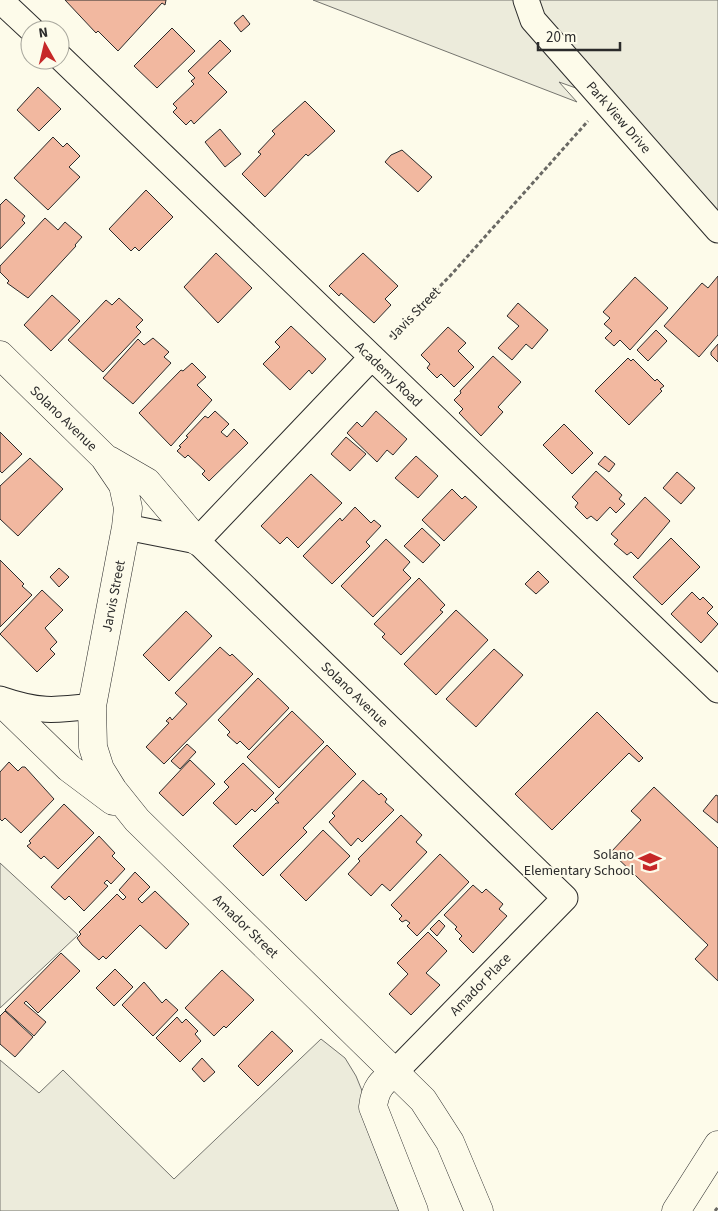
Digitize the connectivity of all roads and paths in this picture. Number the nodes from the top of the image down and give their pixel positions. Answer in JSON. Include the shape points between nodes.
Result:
{"nodes":[{"id":1,"x":0,"y":0,"type":"edge"},
{"id":2,"x":526,"y":0,"type":"edge"},
{"id":3,"x":21,"y":20,"type":"edge"},
{"id":4,"x":70,"y":67,"type":"edge"},
{"id":5,"x":605,"y":101,"type":"junction"},
{"id":6,"x":718,"y":230,"type":"edge"},
{"id":7,"x":0,"y":355,"type":"edge"},
{"id":8,"x":372,"y":357,"type":"junction"},
{"id":9,"x":104,"y":457,"type":"junction"},
{"id":10,"x":123,"y":485,"type":"joint"},
{"id":11,"x":126,"y":527,"type":"junction"},
{"id":12,"x":197,"y":541,"type":"junction"},
{"id":13,"x":718,"y":690,"type":"edge"},
{"id":14,"x":0,"y":700,"type":"edge"},
{"id":15,"x":92,"y":706,"type":"junction"},
{"id":16,"x":137,"y":820,"type":"junction"},
{"id":17,"x":564,"y":898,"type":"joint"},
{"id":18,"x":396,"y":1071,"type":"junction"},
{"id":19,"x":718,"y":1145,"type":"edge"},
{"id":20,"x":682,"y":1203,"type":"edge"},
{"id":21,"x":718,"y":1207,"type":"edge"},
{"id":22,"x":414,"y":1211,"type":"edge"},
{"id":23,"x":479,"y":1211,"type":"edge"},
{"id":24,"x":715,"y":1211,"type":"edge"}],
"edges":[{"from":1,"to":3,"type":"street"},
{"from":2,"to":5,"type":"street","name":"Park View Drive","via":[[533,20]]},
{"from":4,"to":8,"type":"street","name":"Academy Road"},
{"from":5,"to":6,"type":"street","name":"Park View Drive"},
{"from":5,"to":8,"type":"path","name":"Javis Street","via":[[450,276]]},
{"from":7,"to":9,"type":"main road","name":"Solano Avenue"},
{"from":8,"to":12,"type":"street"},
{"from":8,"to":13,"type":"street","name":"Academy Road"},
{"from":9,"to":10,"type":"main road","name":"Solano Avenue"},
{"from":9,"to":12,"type":"main road","via":[[147,482]]},
{"from":10,"to":11,"type":"main road","name":"Jarvis Street","via":[[128,508]]},
{"from":11,"to":12,"type":"street"},
{"from":11,"to":15,"type":"main road","name":"Jarvis Street"},
{"from":12,"to":17,"type":"street","name":"Solano Avenue"},
{"from":14,"to":15,"type":"street","via":[[51,711]]},
{"from":14,"to":16,"type":"main road","via":[[69,768]]},
{"from":15,"to":16,"type":"main road","name":"Amador Street","via":[[93,747],[100,769]]},
{"from":16,"to":18,"type":"main road","name":"Amador Street"},
{"from":17,"to":18,"type":"street","name":"Amador Place"},
{"from":18,"to":22,"type":"main road","via":[[379,1084],[373,1107]]},
{"from":18,"to":23,"type":"main road","name":"Amador Street","via":[[423,1100],[450,1142]]},
{"from":19,"to":20,"type":"main road"},
{"from":21,"to":24,"type":"path"}]}
